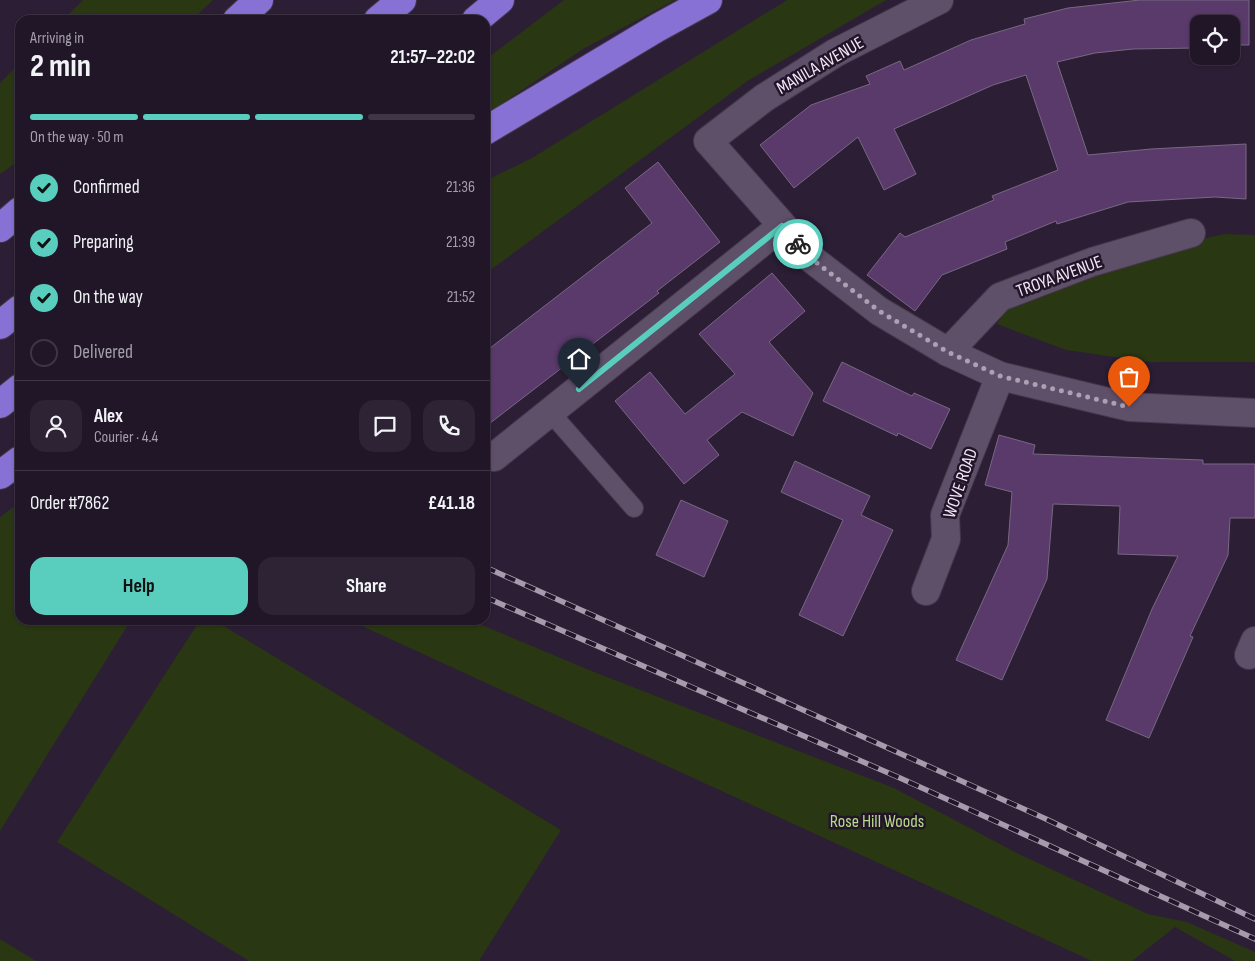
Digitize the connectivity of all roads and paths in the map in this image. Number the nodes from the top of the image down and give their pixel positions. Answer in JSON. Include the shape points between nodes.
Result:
{"nodes":[{"id":1,"x":259,"y":0,"type":"edge"},
{"id":2,"x":402,"y":0,"type":"edge"},
{"id":3,"x":500,"y":0,"type":"edge"},
{"id":4,"x":708,"y":0,"type":"edge"},
{"id":5,"x":939,"y":0,"type":"edge"},
{"id":6,"x":242,"y":15,"type":"edge"},
{"id":7,"x":384,"y":15,"type":"edge"},
{"id":8,"x":482,"y":15,"type":"edge"},
{"id":9,"x":490,"y":128,"type":"edge"},
{"id":10,"x":15,"y":215,"type":"edge"},
{"id":11,"x":782,"y":226,"type":"junction"},
{"id":12,"x":0,"y":228,"type":"edge"},
{"id":13,"x":1191,"y":233,"type":"dead end"},
{"id":14,"x":15,"y":313,"type":"edge"},
{"id":15,"x":0,"y":325,"type":"edge"},
{"id":16,"x":948,"y":352,"type":"junction"},
{"id":17,"x":1000,"y":376,"type":"junction"},
{"id":18,"x":15,"y":392,"type":"edge"},
{"id":19,"x":0,"y":404,"type":"edge"},
{"id":20,"x":550,"y":412,"type":"junction"},
{"id":21,"x":1255,"y":412,"type":"edge"},
{"id":22,"x":494,"y":457,"type":"dead end"},
{"id":23,"x":15,"y":464,"type":"edge"},
{"id":24,"x":0,"y":475,"type":"edge"},
{"id":25,"x":634,"y":508,"type":"dead end"},
{"id":26,"x":926,"y":590,"type":"dead end"}],
"edges":[{"from":1,"to":6,"type":"highway"},
{"from":2,"to":7,"type":"highway"},
{"from":3,"to":8,"type":"highway"},
{"from":4,"to":9,"type":"highway"},
{"from":5,"to":11,"type":"street","name":"MANILA AVENUE","via":[[835,53],[764,98],[708,141]]},
{"from":10,"to":12,"type":"highway"},
{"from":11,"to":16,"type":"street","via":[[813,260],[879,311]]},
{"from":11,"to":20,"type":"street"},
{"from":13,"to":16,"type":"street","name":"TROYA AVENUE","via":[[1092,262],[1000,297]]},
{"from":14,"to":15,"type":"highway"},
{"from":16,"to":17,"type":"street"},
{"from":17,"to":21,"type":"street","via":[[1129,407]]},
{"from":17,"to":26,"type":"street","name":"WOVE ROAD","via":[[945,515],[946,538]]},
{"from":18,"to":19,"type":"highway"},
{"from":20,"to":22,"type":"street"},
{"from":20,"to":25,"type":"lane"},
{"from":23,"to":24,"type":"highway"}]}
